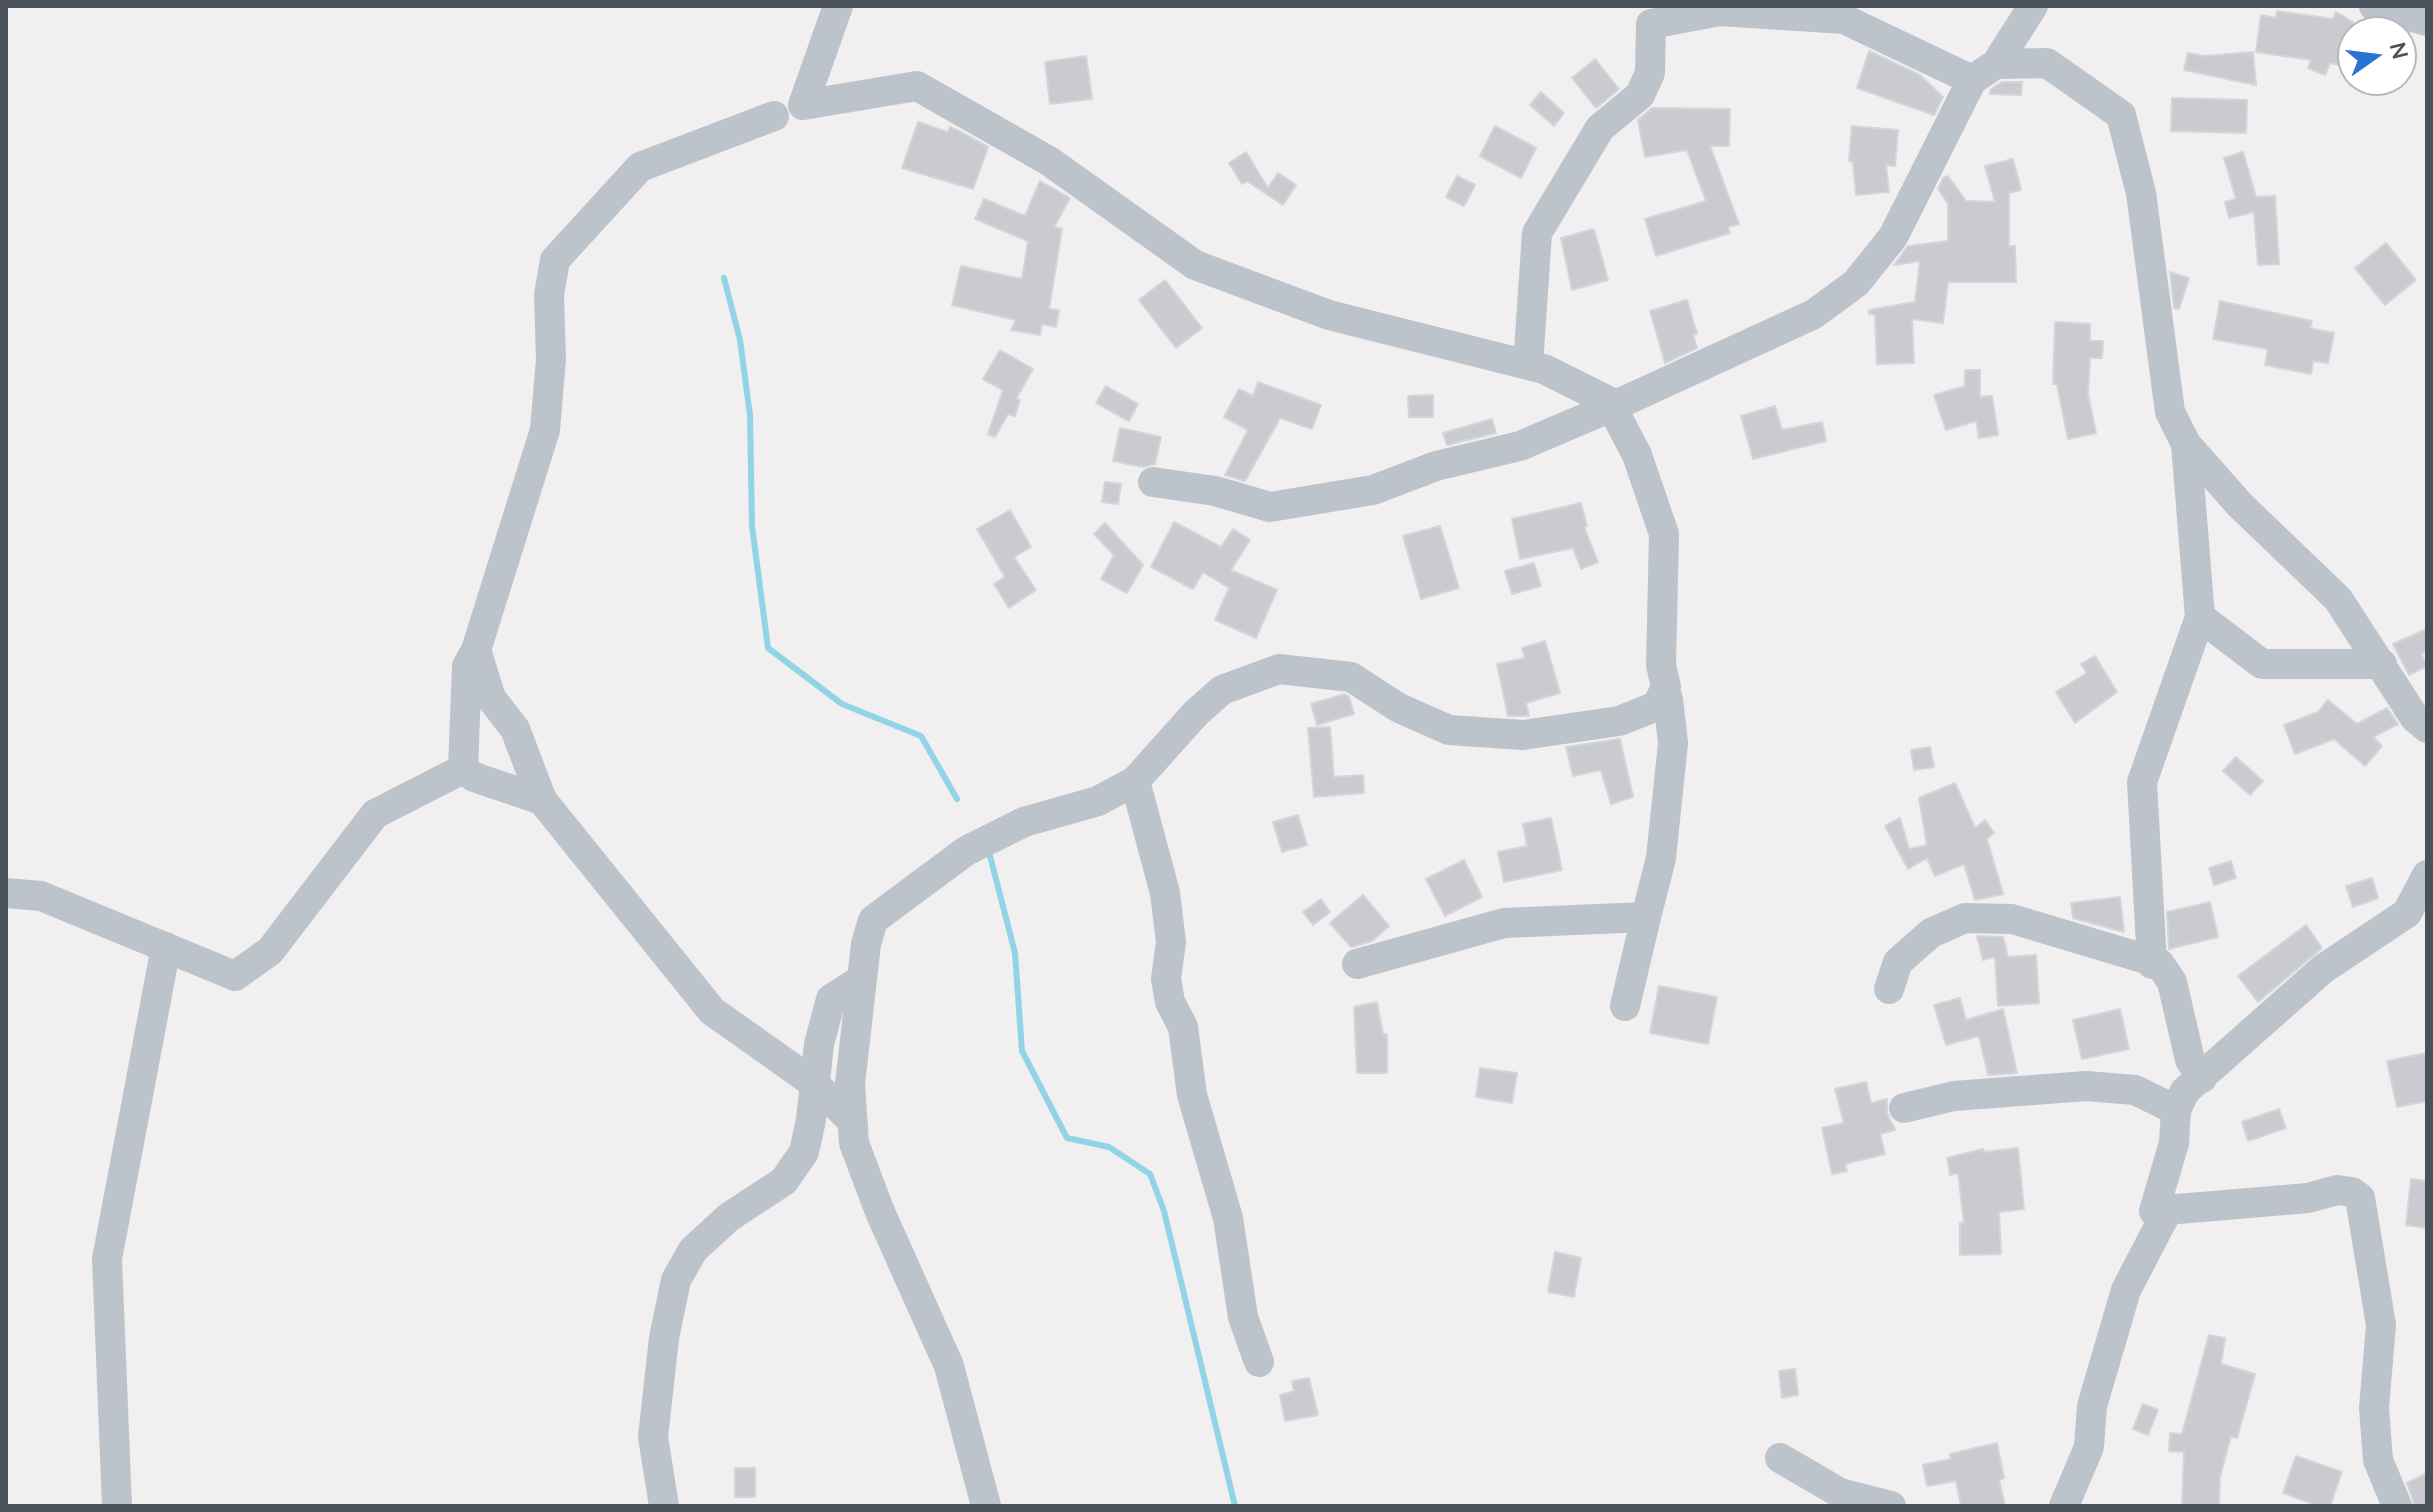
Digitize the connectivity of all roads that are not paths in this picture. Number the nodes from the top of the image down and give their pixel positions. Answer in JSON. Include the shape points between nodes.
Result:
{"nodes":[{"id":1,"x":838,"y":6,"type":"edge"},
{"id":2,"x":2033,"y":6,"type":"edge"},
{"id":3,"x":2374,"y":6,"type":"edge"},
{"id":4,"x":2427,"y":21,"type":"edge"},
{"id":5,"x":1984,"y":72,"type":"junction"},
{"id":6,"x":774,"y":116,"type":"dead end"},
{"id":7,"x":1528,"y":365,"type":"junction"},
{"id":8,"x":1616,"y":405,"type":"junction"},
{"id":9,"x":2186,"y":444,"type":"junction"},
{"id":10,"x":1153,"y":482,"type":"dead end"},
{"id":11,"x":2200,"y":617,"type":"junction"},
{"id":12,"x":476,"y":650,"type":"junction"},
{"id":13,"x":2382,"y":664,"type":"junction"},
{"id":14,"x":1662,"y":699,"type":"junction"},
{"id":15,"x":2427,"y":728,"type":"edge"},
{"id":16,"x":463,"y":769,"type":"junction"},
{"id":17,"x":1135,"y":781,"type":"junction"},
{"id":18,"x":542,"y":800,"type":"junction"},
{"id":19,"x":2427,"y":875,"type":"edge"},
{"id":20,"x":6,"y":893,"type":"edge"},
{"id":21,"x":1646,"y":917,"type":"junction"},
{"id":22,"x":166,"y":947,"type":"junction"},
{"id":23,"x":1357,"y":964,"type":"dead end"},
{"id":24,"x":2152,"y":964,"type":"junction"},
{"id":25,"x":861,"y":980,"type":"junction"},
{"id":26,"x":1889,"y":989,"type":"dead end"},
{"id":27,"x":1625,"y":1006,"type":"dead end"},
{"id":28,"x":2202,"y":1078,"type":"junction"},
{"id":29,"x":815,"y":1084,"type":"junction"},
{"id":30,"x":1904,"y":1108,"type":"dead end"},
{"id":31,"x":2176,"y":1110,"type":"junction"},
{"id":32,"x":852,"y":1121,"type":"junction"},
{"id":33,"x":2154,"y":1211,"type":"junction"},
{"id":34,"x":1259,"y":1362,"type":"dead end"},
{"id":35,"x":1780,"y":1458,"type":"dead end"},
{"id":36,"x":117,"y":1506,"type":"edge"},
{"id":37,"x":664,"y":1506,"type":"edge"},
{"id":38,"x":986,"y":1506,"type":"edge"},
{"id":39,"x":1891,"y":1506,"type":"edge"},
{"id":40,"x":2064,"y":1506,"type":"edge"},
{"id":41,"x":2397,"y":1506,"type":"edge"}],
"edges":[{"from":1,"to":7,"type":"street","via":[[803,105],[917,86],[1049,161],[1195,265],[1329,315]]},
{"from":2,"to":5,"type":"street"},
{"from":3,"to":4,"type":"street"},
{"from":5,"to":7,"type":"street","via":[[1844,19],[1720,11],[1651,24],[1650,73],[1640,95],[1600,128],[1537,233]]},
{"from":5,"to":8,"type":"street","via":[[1893,237],[1856,283],[1814,314]]},
{"from":5,"to":9,"type":"street","via":[[2047,63],[2121,115],[2141,193],[2170,412]]},
{"from":6,"to":12,"type":"street","via":[[640,167],[555,260],[545,430]]},
{"from":7,"to":8,"type":"street"},
{"from":8,"to":10,"type":"street","via":[[1520,446],[1436,466],[1373,490],[1270,507],[1215,491]]},
{"from":8,"to":14,"type":"street","via":[[1664,534]]},
{"from":9,"to":11,"type":"street"},
{"from":9,"to":13,"type":"street","via":[[2240,505],[2338,599]]},
{"from":11,"to":13,"type":"street","via":[[2262,664]]},
{"from":11,"to":24,"type":"street","via":[[2142,782]]},
{"from":12,"to":16,"type":"street","via":[[467,666]]},
{"from":12,"to":18,"type":"street","via":[[491,698],[515,729]]},
{"from":13,"to":15,"type":"street","via":[[2415,718]]},
{"from":14,"to":17,"type":"street","via":[[1640,716],[1606,723],[1523,735],[1449,730],[1399,708],[1351,677],[1279,669],[1222,690]]},
{"from":14,"to":21,"type":"street","via":[[1668,699],[1673,743],[1661,858]]},
{"from":16,"to":18,"type":"street"},
{"from":16,"to":22,"type":"street","via":[[375,814],[270,951],[235,976]]},
{"from":17,"to":25,"type":"street","via":[[1098,801],[1024,822],[966,851],[873,920]]},
{"from":17,"to":34,"type":"street","via":[[1165,893],[1170,1002],[1183,1027],[1192,1095],[1228,1218],[1243,1317]]},
{"from":18,"to":29,"type":"street","via":[[712,1011]]},
{"from":19,"to":28,"type":"street","via":[[2407,913],[2323,969]]},
{"from":20,"to":22,"type":"street","via":[[41,896]]},
{"from":21,"to":23,"type":"street","via":[[1504,923]]},
{"from":21,"to":27,"type":"street"},
{"from":22,"to":36,"type":"street","via":[[107,1259]]},
{"from":24,"to":26,"type":"street","via":[[2012,919],[1965,918],[1931,933],[1898,962]]},
{"from":24,"to":28,"type":"street","via":[[2159,963],[2172,982],[2190,1060]]},
{"from":25,"to":29,"type":"street","via":[[831,999]]},
{"from":25,"to":32,"type":"street","via":[[850,1084]]},
{"from":28,"to":31,"type":"street","via":[[2185,1091]]},
{"from":29,"to":32,"type":"street"},
{"from":29,"to":37,"type":"street","via":[[804,1152],[784,1181],[729,1217],[693,1250],[676,1280],[653,1437]]},
{"from":30,"to":31,"type":"street","via":[[1954,1096],[2086,1086],[2135,1090]]},
{"from":31,"to":33,"type":"street","via":[[2174,1143]]},
{"from":32,"to":38,"type":"street","via":[[854,1143],[880,1212],[949,1366]]},
{"from":33,"to":40,"type":"street","via":[[2164,1217],[2126,1290],[2092,1406],[2089,1447]]},
{"from":33,"to":41,"type":"street","via":[[2308,1198],[2337,1190],[2360,1198],[2381,1325],[2374,1408],[2378,1460]]},
{"from":35,"to":39,"type":"street","via":[[1840,1493]]}]}
